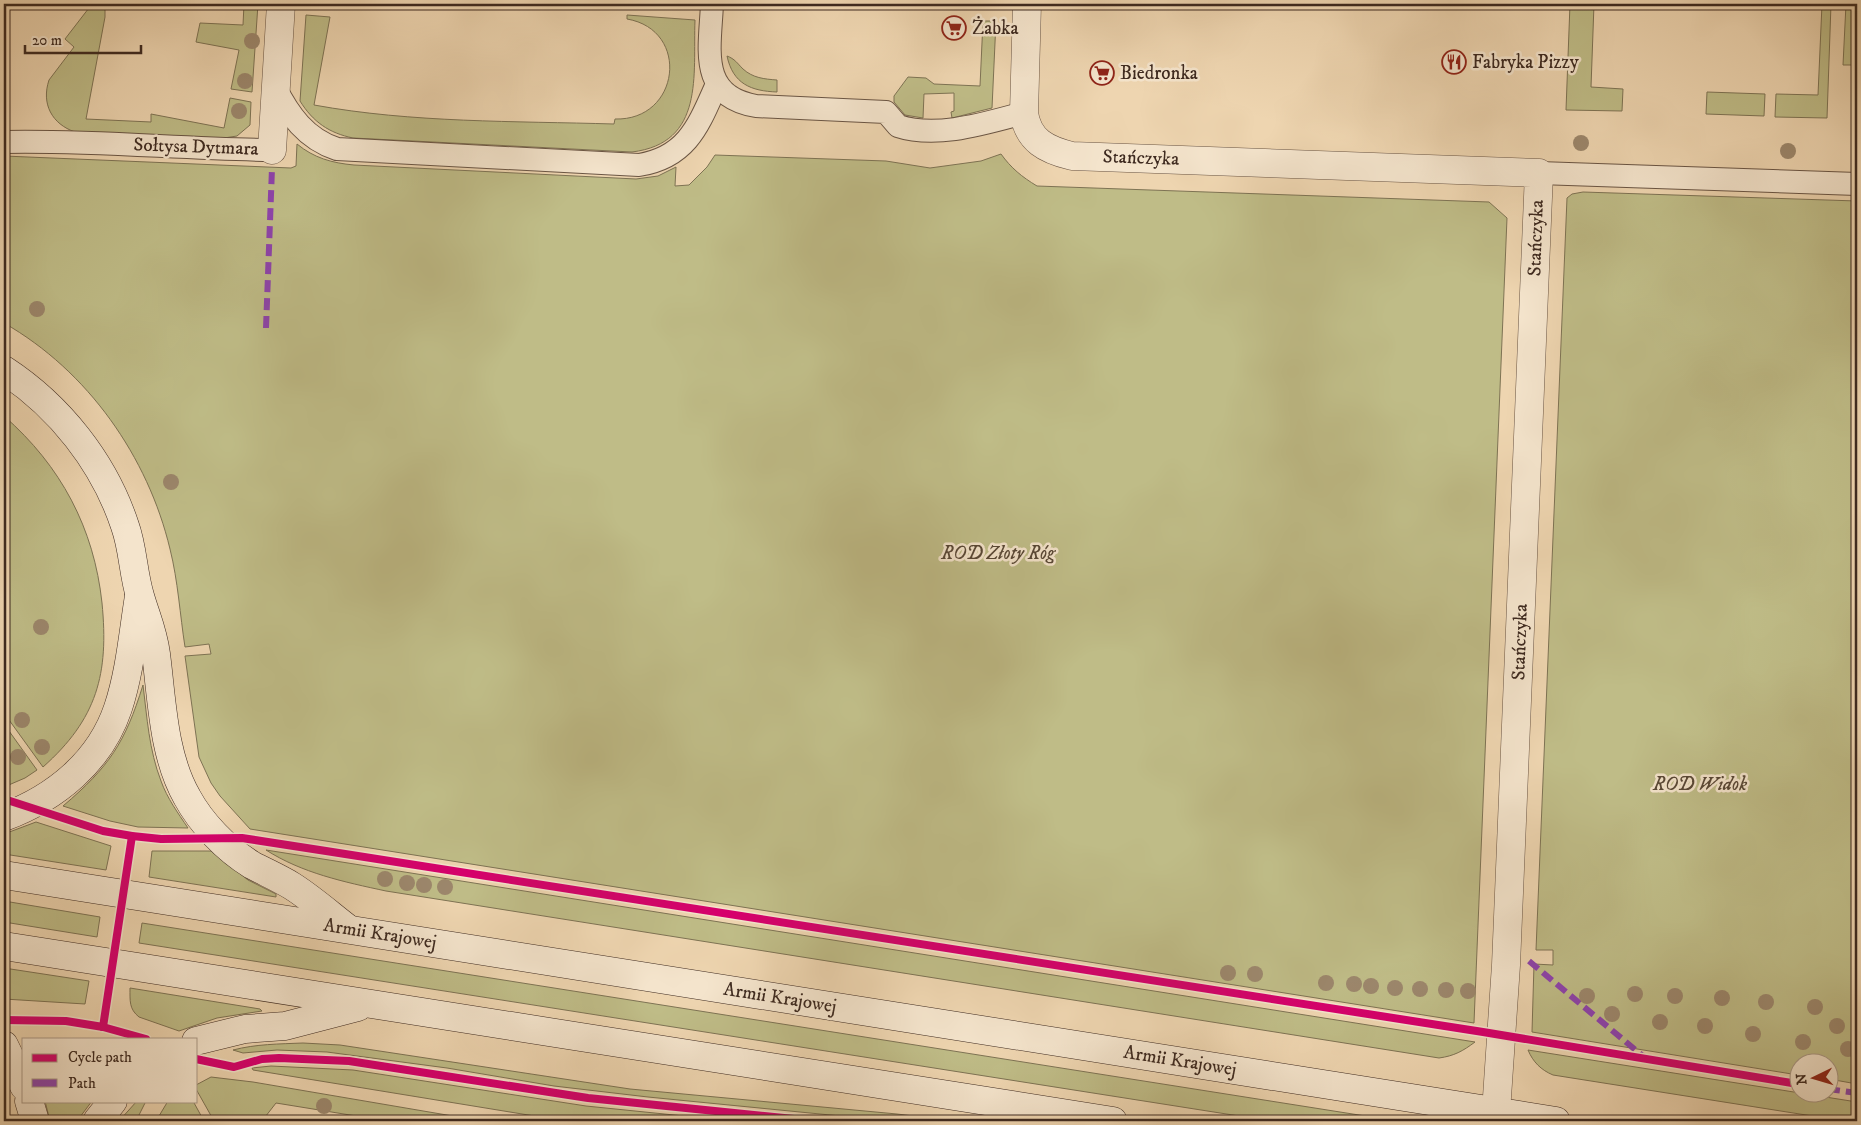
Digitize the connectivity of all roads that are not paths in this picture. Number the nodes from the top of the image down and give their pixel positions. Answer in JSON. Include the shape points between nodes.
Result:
{"nodes":[{"id":1,"x":281,"y":4,"type":"edge"},
{"id":2,"x":712,"y":4,"type":"edge"},
{"id":3,"x":1027,"y":4,"type":"edge"},
{"id":4,"x":717,"y":84,"type":"junction"},
{"id":5,"x":275,"y":87,"type":"junction"},
{"id":6,"x":1024,"y":113,"type":"junction"},
{"id":7,"x":4,"y":142,"type":"edge"},
{"id":8,"x":272,"y":150,"type":"joint"},
{"id":9,"x":1539,"y":173,"type":"junction"},
{"id":10,"x":1857,"y":184,"type":"edge"},
{"id":11,"x":4,"y":370,"type":"edge"},
{"id":12,"x":139,"y":595,"type":"junction"},
{"id":13,"x":4,"y":818,"type":"edge"},
{"id":14,"x":4,"y":875,"type":"edge"},
{"id":15,"x":349,"y":929,"type":"junction"},
{"id":16,"x":4,"y":946,"type":"edge"},
{"id":17,"x":370,"y":1004,"type":"junction"},
{"id":18,"x":198,"y":1041,"type":"edge"},
{"id":19,"x":4,"y":1045,"type":"edge"},
{"id":20,"x":22,"y":1082,"type":"edge"},
{"id":21,"x":29,"y":1102,"type":"edge"},
{"id":22,"x":112,"y":1102,"type":"edge"},
{"id":23,"x":1496,"y":1112,"type":"junction"},
{"id":24,"x":35,"y":1121,"type":"edge"},
{"id":25,"x":97,"y":1121,"type":"edge"},
{"id":26,"x":1113,"y":1121,"type":"edge"},
{"id":27,"x":1556,"y":1121,"type":"edge"}],
"edges":[{"from":1,"to":5,"type":"main road","name":"Sołtysa Dytmara"},
{"from":2,"to":4,"type":"lane","via":[[711,66]]},
{"from":3,"to":6,"type":"main road","name":"Stańczyka"},
{"from":4,"to":5,"type":"lane","via":[[688,139],[672,153],[639,165],[337,149],[306,132],[290,114]]},
{"from":4,"to":6,"type":"lane","via":[[739,103],[886,112],[904,128],[960,129]]},
{"from":5,"to":8,"type":"main road","name":"Sołtysa Dytmara"},
{"from":6,"to":9,"type":"main road","name":"Stańczyka","via":[[1030,130],[1043,145],[1072,156]]},
{"from":7,"to":8,"type":"lane","name":"Sołtysa Dytmara"},
{"from":9,"to":10,"type":"lane","name":"Stańczyka"},
{"from":9,"to":23,"type":"main road","name":"Stańczyka","via":[[1506,955]]},
{"from":11,"to":12,"type":"main road","via":[[66,423],[96,465],[125,525]]},
{"from":12,"to":13,"type":"main road","via":[[121,696],[101,743],[80,770],[50,795]]},
{"from":12,"to":15,"type":"main road","via":[[154,634],[170,755],[180,784],[194,809],[236,853],[292,886]]},
{"from":14,"to":15,"type":"main road","name":"Armii Krajowej"},
{"from":15,"to":23,"type":"main road","name":"Armii Krajowej"},
{"from":16,"to":17,"type":"main road"},
{"from":17,"to":18,"type":"main road","via":[[285,1026],[245,1030]]},
{"from":17,"to":26,"type":"main road"},
{"from":19,"to":20,"type":"main road"},
{"from":21,"to":24,"type":"main road"},
{"from":22,"to":25,"type":"main road"},
{"from":23,"to":27,"type":"main road","name":"Armii Krajowej"}]}
